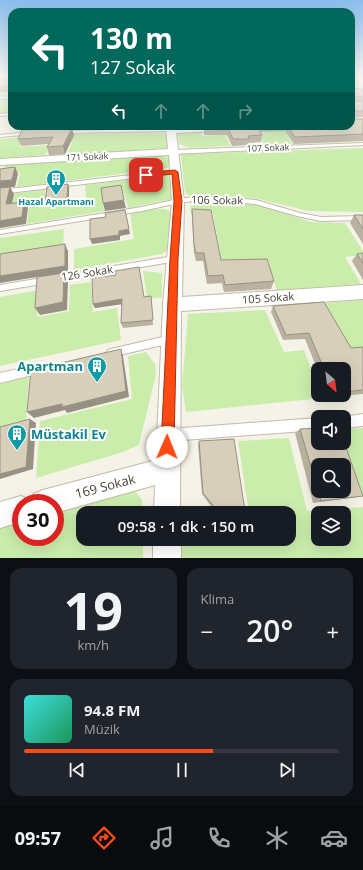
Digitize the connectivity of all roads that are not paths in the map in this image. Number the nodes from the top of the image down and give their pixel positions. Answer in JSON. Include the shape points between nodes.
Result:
{"nodes":[{"id":1,"x":124,"y":130,"type":"edge"},
{"id":2,"x":171,"y":130,"type":"edge"},
{"id":3,"x":34,"y":133,"type":"edge"},
{"id":4,"x":54,"y":133,"type":"edge"},
{"id":5,"x":0,"y":136,"type":"edge"},
{"id":6,"x":363,"y":144,"type":"edge"},
{"id":7,"x":173,"y":152,"type":"junction"},
{"id":8,"x":0,"y":162,"type":"edge"},
{"id":9,"x":175,"y":172,"type":"junction"},
{"id":10,"x":0,"y":192,"type":"edge"},
{"id":11,"x":178,"y":201,"type":"junction"},
{"id":12,"x":363,"y":218,"type":"edge"},
{"id":13,"x":0,"y":232,"type":"edge"},
{"id":14,"x":174,"y":259,"type":"junction"},
{"id":15,"x":0,"y":288,"type":"edge"},
{"id":16,"x":363,"y":292,"type":"edge"},
{"id":17,"x":172,"y":304,"type":"junction"},
{"id":18,"x":171,"y":339,"type":"junction"},
{"id":19,"x":101,"y":355,"type":"edge"},
{"id":20,"x":54,"y":366,"type":"edge"},
{"id":21,"x":0,"y":378,"type":"edge"},
{"id":22,"x":363,"y":420,"type":"edge"},
{"id":23,"x":351,"y":421,"type":"edge"},
{"id":24,"x":311,"y":425,"type":"edge"},
{"id":25,"x":167,"y":436,"type":"junction"},
{"id":26,"x":167,"y":469,"type":"junction"},
{"id":27,"x":64,"y":497,"type":"edge"},
{"id":28,"x":167,"y":506,"type":"edge"},
{"id":29,"x":12,"y":512,"type":"edge"},
{"id":30,"x":0,"y":515,"type":"edge"},
{"id":31,"x":167,"y":546,"type":"edge"},
{"id":32,"x":167,"y":558,"type":"edge"}],
"edges":[{"from":1,"to":4,"type":"lane"},
{"from":2,"to":7,"type":"street"},
{"from":3,"to":5,"type":"lane"},
{"from":6,"to":7,"type":"lane","name":"107 Sokak"},
{"from":7,"to":8,"type":"street","name":"171 Sokak"},
{"from":7,"to":9,"type":"street"},
{"from":9,"to":10,"type":"lane"},
{"from":9,"to":11,"type":"street"},
{"from":11,"to":12,"type":"lane","name":"106 Sokak","via":[[247,201],[310,217]]},
{"from":11,"to":13,"type":"lane","name":"106 Sokak"},
{"from":11,"to":14,"type":"street"},
{"from":14,"to":15,"type":"lane","name":"126 Sokak"},
{"from":14,"to":17,"type":"street"},
{"from":16,"to":17,"type":"street","name":"105 Sokak"},
{"from":17,"to":18,"type":"street"},
{"from":18,"to":19,"type":"lane"},
{"from":18,"to":25,"type":"street"},
{"from":20,"to":21,"type":"lane"},
{"from":22,"to":23,"type":"lane"},
{"from":24,"to":25,"type":"lane"},
{"from":25,"to":26,"type":"street"},
{"from":26,"to":27,"type":"street","name":"169 Sokak"},
{"from":26,"to":28,"type":"street"},
{"from":29,"to":30,"type":"street"},
{"from":31,"to":32,"type":"street"}]}
